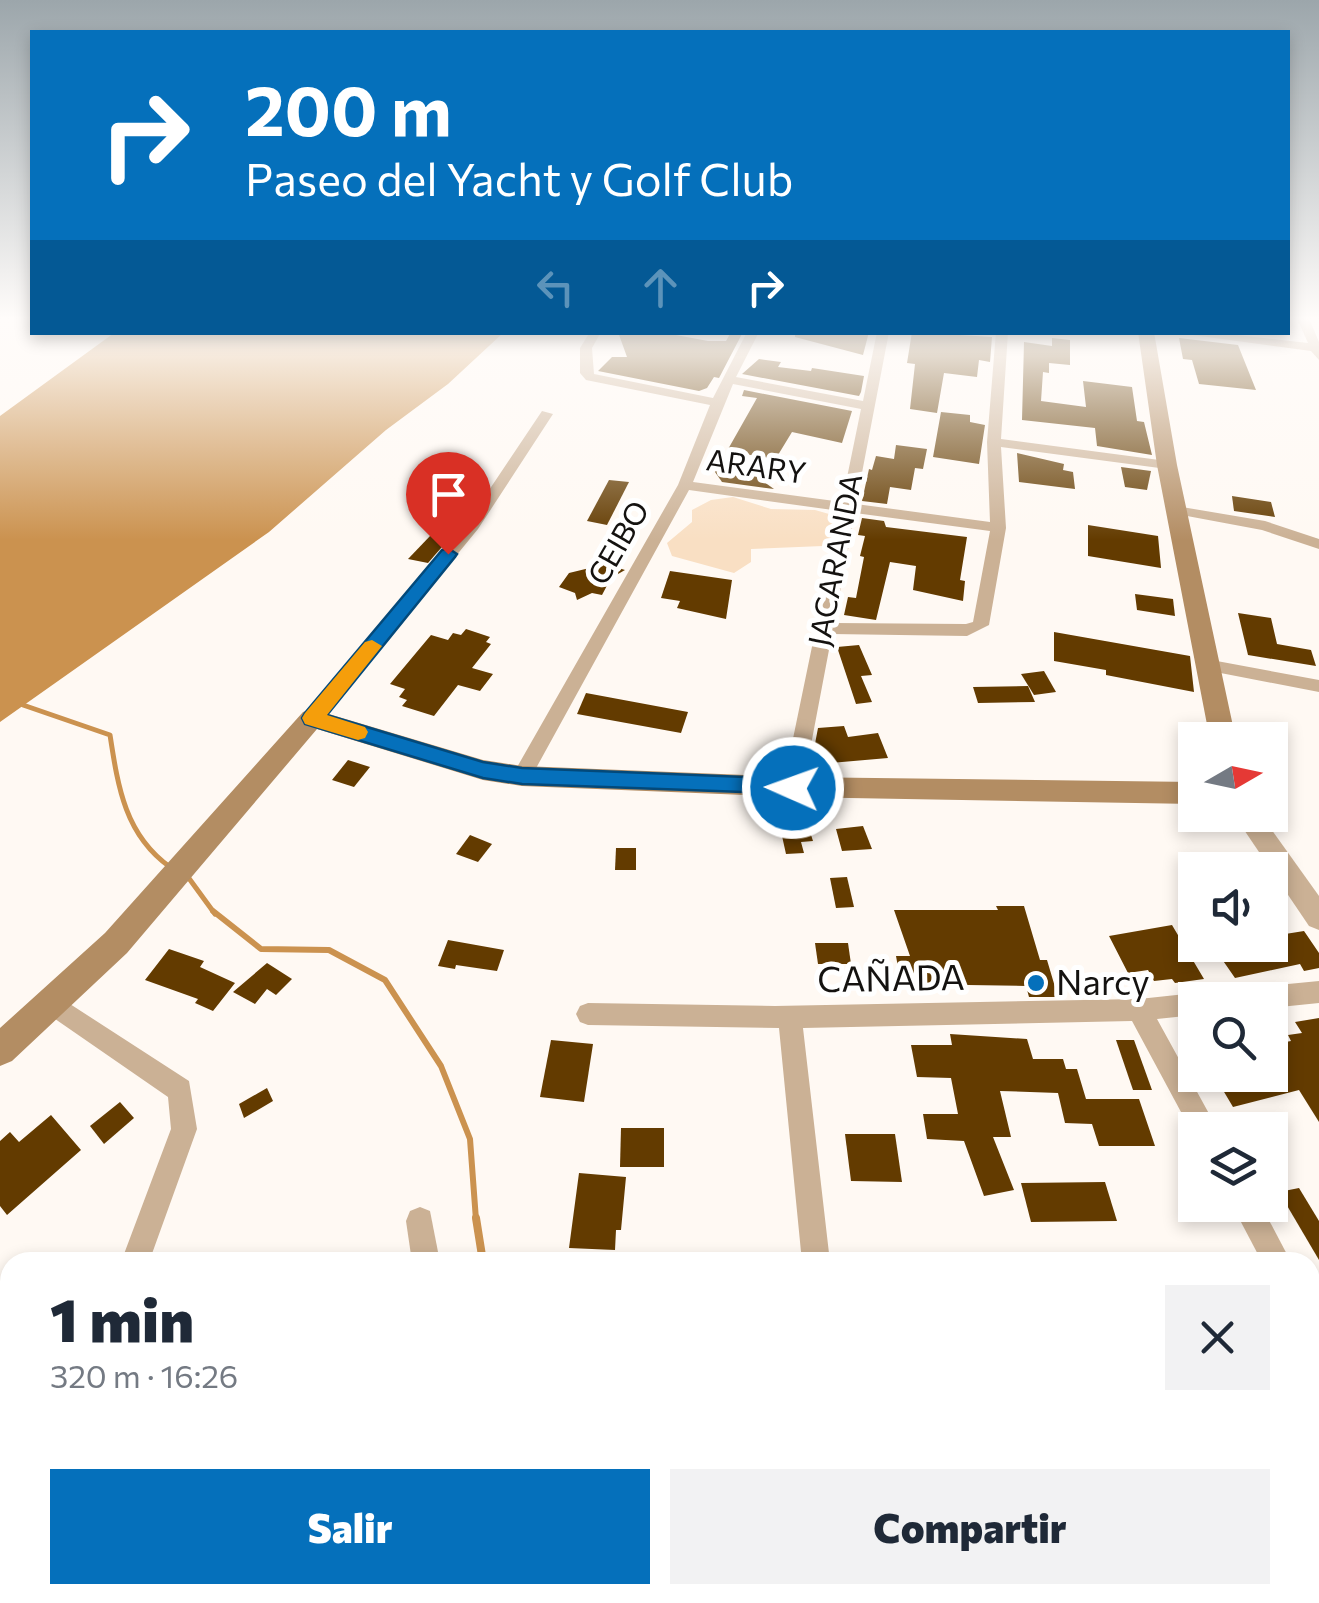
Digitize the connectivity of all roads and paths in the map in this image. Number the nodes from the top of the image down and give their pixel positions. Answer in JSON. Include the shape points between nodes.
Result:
{"nodes":[{"id":1,"x":650,"y":391,"type":"edge"},
{"id":2,"x":724,"y":391,"type":"edge"},
{"id":3,"x":787,"y":391,"type":"edge"},
{"id":4,"x":870,"y":391,"type":"edge"},
{"id":5,"x":998,"y":391,"type":"edge"},
{"id":6,"x":1155,"y":391,"type":"edge"},
{"id":7,"x":717,"y":402,"type":"junction"},
{"id":8,"x":867,"y":406,"type":"junction"},
{"id":9,"x":548,"y":414,"type":"dead end"},
{"id":10,"x":994,"y":442,"type":"junction"},
{"id":11,"x":1167,"y":465,"type":"junction"},
{"id":12,"x":685,"y":485,"type":"junction"},
{"id":13,"x":846,"y":507,"type":"junction"},
{"id":14,"x":1176,"y":510,"type":"junction"},
{"id":15,"x":998,"y":528,"type":"junction"},
{"id":16,"x":1319,"y":544,"type":"edge"},
{"id":17,"x":823,"y":628,"type":"junction"},
{"id":18,"x":1206,"y":665,"type":"junction"},
{"id":19,"x":1319,"y":686,"type":"edge"},
{"id":20,"x":312,"y":718,"type":"junction"},
{"id":21,"x":1219,"y":722,"type":"edge"},
{"id":22,"x":522,"y":776,"type":"junction"},
{"id":23,"x":793,"y":788,"type":"junction"},
{"id":24,"x":1178,"y":793,"type":"edge"},
{"id":25,"x":1259,"y":832,"type":"edge"},
{"id":26,"x":1319,"y":918,"type":"edge"},
{"id":27,"x":1319,"y":992,"type":"edge"},
{"id":28,"x":1288,"y":995,"type":"edge"},
{"id":29,"x":53,"y":1004,"type":"junction"},
{"id":30,"x":1178,"y":1006,"type":"edge"},
{"id":31,"x":1139,"y":1010,"type":"junction"},
{"id":32,"x":588,"y":1014,"type":"dead end"},
{"id":33,"x":790,"y":1016,"type":"junction"},
{"id":34,"x":0,"y":1050,"type":"edge"},
{"id":35,"x":1195,"y":1112,"type":"edge"},
{"id":36,"x":420,"y":1222,"type":"dead end"},
{"id":37,"x":1256,"y":1222,"type":"edge"},
{"id":38,"x":139,"y":1252,"type":"edge"},
{"id":39,"x":424,"y":1252,"type":"edge"},
{"id":40,"x":815,"y":1252,"type":"edge"},
{"id":41,"x":1272,"y":1252,"type":"edge"}],
"edges":[{"from":1,"to":7,"type":"street"},
{"from":2,"to":7,"type":"street","name":"CEIBO"},
{"from":3,"to":8,"type":"street"},
{"from":4,"to":8,"type":"street","name":"JACARANDA"},
{"from":5,"to":10,"type":"street"},
{"from":6,"to":11,"type":"main road"},
{"from":7,"to":12,"type":"street","name":"CEIBO"},
{"from":8,"to":13,"type":"street","name":"JACARANDA"},
{"from":9,"to":20,"type":"street","via":[[472,526]]},
{"from":10,"to":11,"type":"street"},
{"from":10,"to":15,"type":"street"},
{"from":11,"to":14,"type":"main road"},
{"from":12,"to":13,"type":"street","name":"ARARY"},
{"from":12,"to":22,"type":"street","name":"CEIBO"},
{"from":13,"to":15,"type":"street","name":"ARARY"},
{"from":13,"to":17,"type":"street","name":"JACARANDA"},
{"from":14,"to":16,"type":"street","via":[[1265,526]]},
{"from":14,"to":18,"type":"main road"},
{"from":15,"to":17,"type":"street","via":[[982,625]]},
{"from":17,"to":23,"type":"street","name":"JACARANDA"},
{"from":18,"to":19,"type":"street"},
{"from":18,"to":21,"type":"main road"},
{"from":20,"to":22,"type":"main road"},
{"from":20,"to":29,"type":"main road","via":[[116,944]]},
{"from":22,"to":23,"type":"main road"},
{"from":23,"to":24,"type":"main road"},
{"from":25,"to":26,"type":"street"},
{"from":27,"to":28,"type":"street"},
{"from":29,"to":34,"type":"main road"},
{"from":29,"to":38,"type":"street","via":[[180,1090],[184,1129]]},
{"from":30,"to":31,"type":"street","name":"CAÑADA"},
{"from":31,"to":33,"type":"street","name":"CAÑADA"},
{"from":31,"to":35,"type":"street"},
{"from":32,"to":33,"type":"street","name":"CAÑADA"},
{"from":33,"to":40,"type":"street"},
{"from":36,"to":39,"type":"street"},
{"from":37,"to":41,"type":"street"}]}
